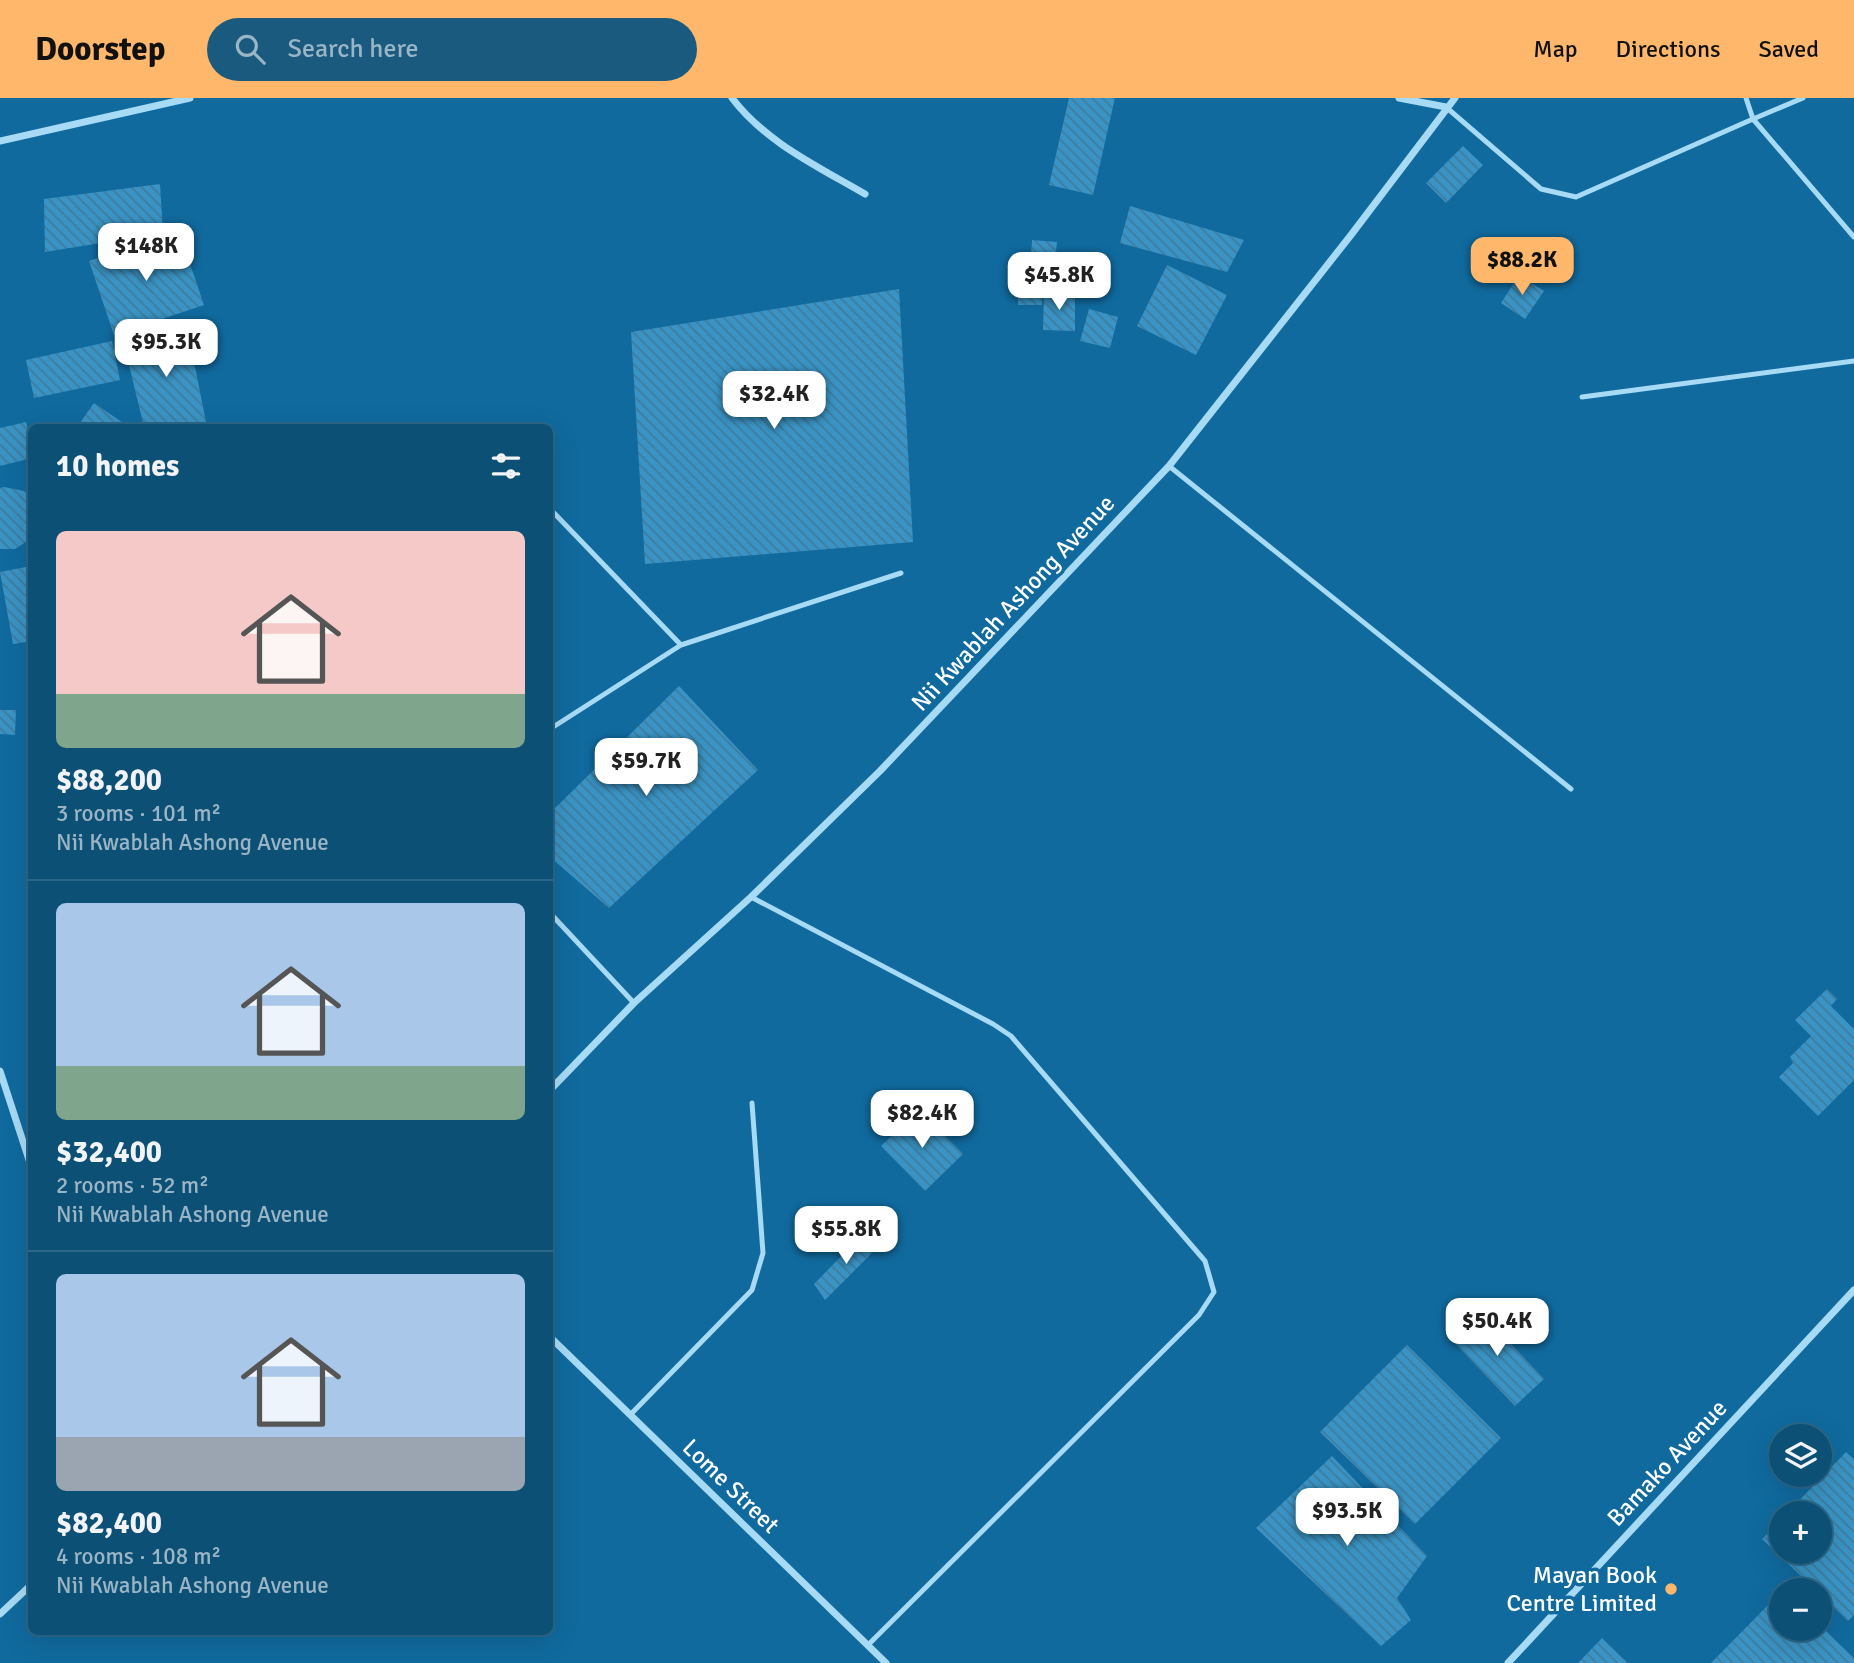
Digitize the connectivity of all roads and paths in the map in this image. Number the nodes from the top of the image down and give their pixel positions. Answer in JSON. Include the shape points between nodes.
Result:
{"nodes":[{"id":1,"x":190,"y":98,"type":"edge"},
{"id":2,"x":732,"y":98,"type":"edge"},
{"id":3,"x":1399,"y":98,"type":"edge"},
{"id":4,"x":1454,"y":98,"type":"edge"},
{"id":5,"x":1746,"y":98,"type":"edge"},
{"id":6,"x":1803,"y":98,"type":"edge"},
{"id":7,"x":1446,"y":107,"type":"junction"},
{"id":8,"x":1753,"y":120,"type":"junction"},
{"id":9,"x":0,"y":141,"type":"edge"},
{"id":10,"x":865,"y":194,"type":"dead end"},
{"id":11,"x":1854,"y":237,"type":"edge"},
{"id":12,"x":1854,"y":361,"type":"edge"},
{"id":13,"x":1582,"y":397,"type":"dead end"},
{"id":14,"x":1169,"y":466,"type":"junction"},
{"id":15,"x":554,"y":513,"type":"dead end"},
{"id":16,"x":901,"y":573,"type":"dead end"},
{"id":17,"x":681,"y":645,"type":"junction"},
{"id":18,"x":553,"y":727,"type":"edge"},
{"id":19,"x":1571,"y":789,"type":"dead end"},
{"id":20,"x":751,"y":897,"type":"junction"},
{"id":21,"x":553,"y":916,"type":"edge"},
{"id":22,"x":634,"y":1003,"type":"junction"},
{"id":23,"x":0,"y":1071,"type":"edge"},
{"id":24,"x":553,"y":1087,"type":"edge"},
{"id":25,"x":752,"y":1103,"type":"dead end"},
{"id":26,"x":28,"y":1157,"type":"edge"},
{"id":27,"x":1854,"y":1290,"type":"edge"},
{"id":28,"x":553,"y":1340,"type":"edge"},
{"id":29,"x":631,"y":1415,"type":"junction"},
{"id":30,"x":28,"y":1588,"type":"edge"},
{"id":31,"x":0,"y":1614,"type":"edge"},
{"id":32,"x":868,"y":1645,"type":"junction"},
{"id":33,"x":886,"y":1663,"type":"edge"},
{"id":34,"x":1508,"y":1663,"type":"edge"}],
"edges":[{"from":1,"to":9,"type":"street"},
{"from":2,"to":10,"type":"street","via":[[780,143]]},
{"from":3,"to":7,"type":"street"},
{"from":4,"to":7,"type":"street","name":"Nii Kwablah Ashong Avenue"},
{"from":5,"to":8,"type":"lane"},
{"from":6,"to":8,"type":"lane"},
{"from":7,"to":8,"type":"lane","via":[[1541,189],[1576,197]]},
{"from":7,"to":14,"type":"street","name":"Nii Kwablah Ashong Avenue"},
{"from":8,"to":11,"type":"lane"},
{"from":12,"to":13,"type":"lane"},
{"from":14,"to":19,"type":"lane"},
{"from":14,"to":20,"type":"street","name":"Nii Kwablah Ashong Avenue","via":[[880,771]]},
{"from":15,"to":17,"type":"lane"},
{"from":16,"to":17,"type":"lane"},
{"from":17,"to":18,"type":"lane"},
{"from":20,"to":22,"type":"street","name":"Nii Kwablah Ashong Avenue"},
{"from":20,"to":32,"type":"lane","via":[[1011,1036],[1205,1261],[1214,1292],[1199,1315]]},
{"from":21,"to":22,"type":"lane"},
{"from":22,"to":24,"type":"street","name":"Nii Kwablah Ashong Avenue"},
{"from":23,"to":26,"type":"street"},
{"from":25,"to":29,"type":"lane","via":[[763,1253],[752,1290]]},
{"from":27,"to":34,"type":"street","name":"Bamako Avenue"},
{"from":28,"to":29,"type":"street","name":"Lome Street"},
{"from":29,"to":32,"type":"street","name":"Lome Street"},
{"from":30,"to":31,"type":"street"},
{"from":32,"to":33,"type":"street","name":"Lome Street"}]}
